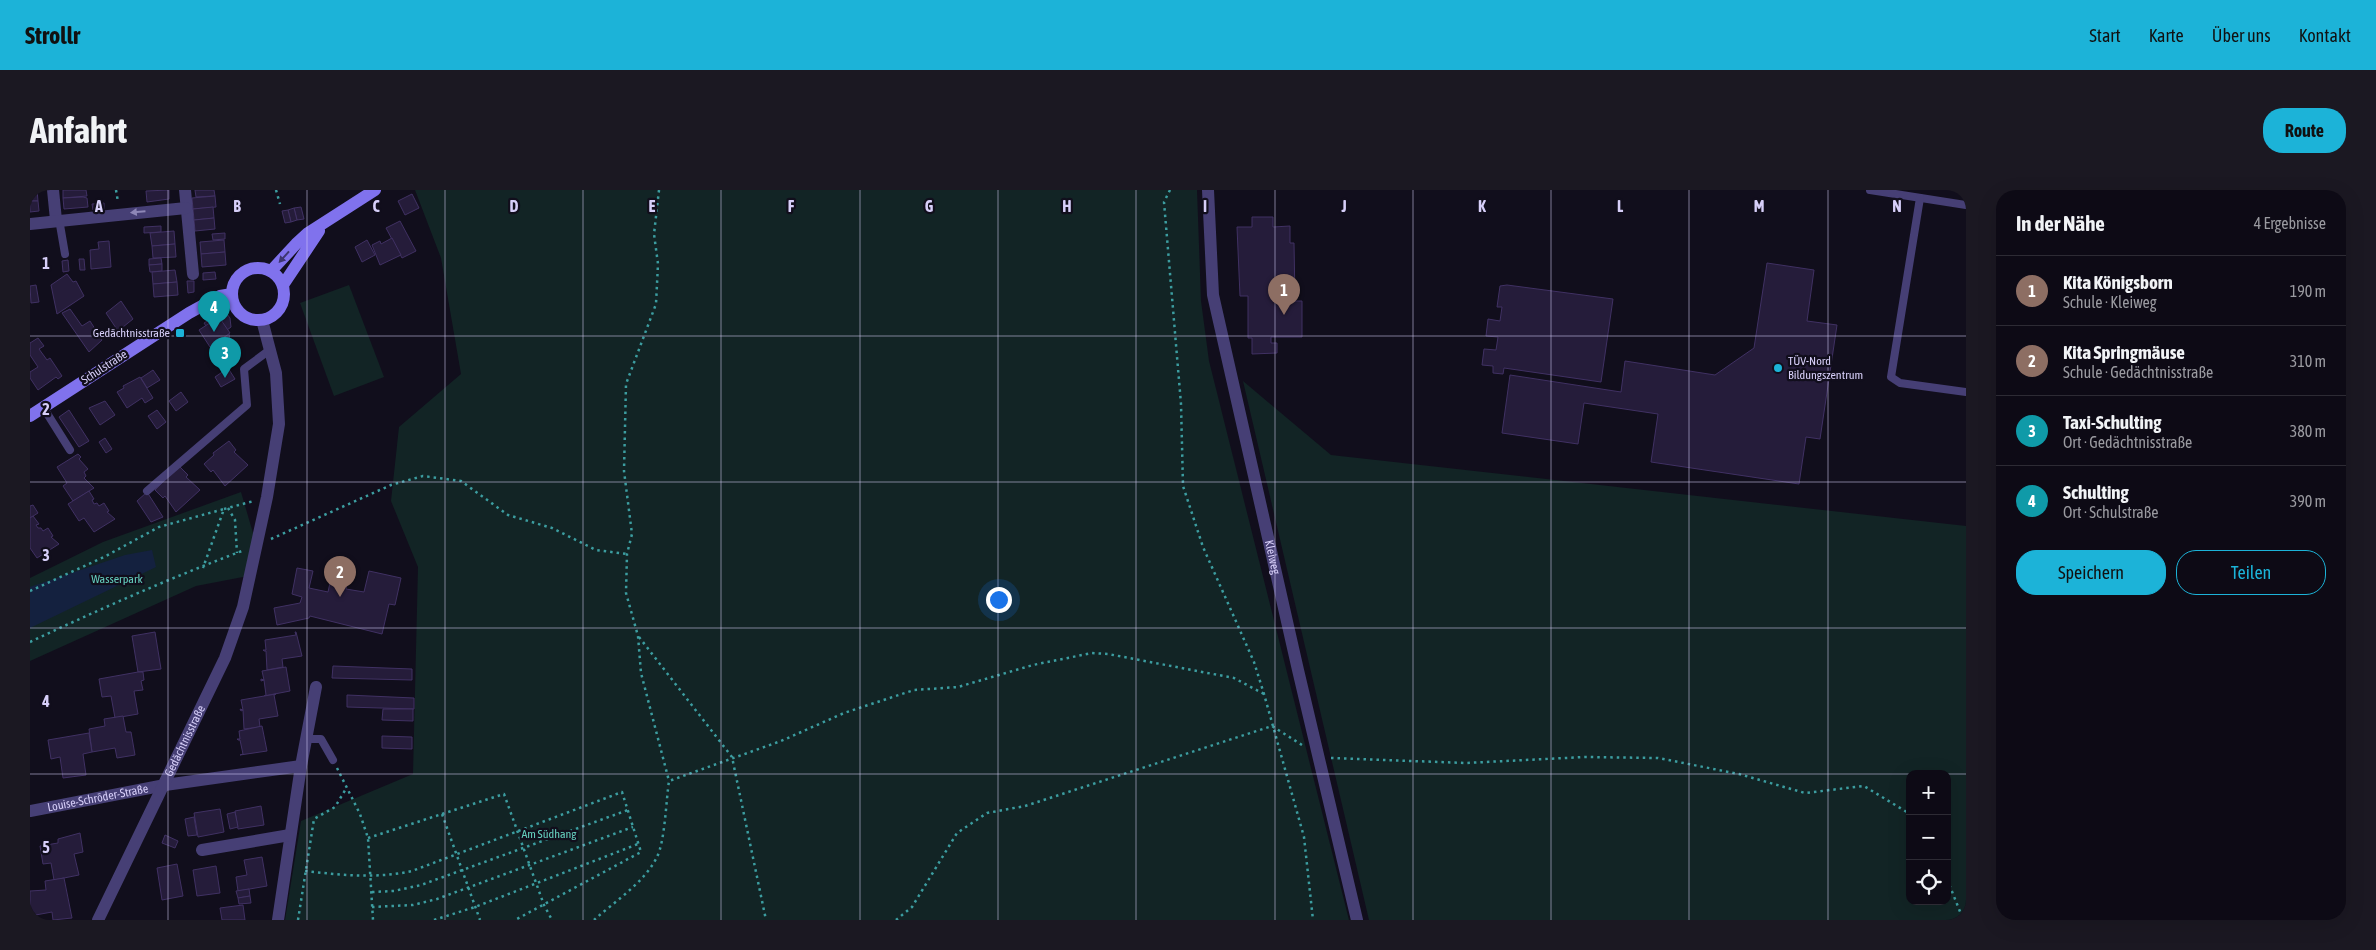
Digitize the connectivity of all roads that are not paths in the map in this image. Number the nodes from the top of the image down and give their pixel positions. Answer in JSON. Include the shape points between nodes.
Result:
{"nodes":[{"id":1,"x":53,"y":190,"type":"edge"},
{"id":2,"x":184,"y":190,"type":"edge"},
{"id":3,"x":375,"y":190,"type":"edge"},
{"id":4,"x":1208,"y":190,"type":"edge"},
{"id":5,"x":1870,"y":190,"type":"edge"},
{"id":6,"x":1920,"y":198,"type":"junction"},
{"id":7,"x":1966,"y":205,"type":"edge"},
{"id":8,"x":186,"y":208,"type":"junction"},
{"id":9,"x":57,"y":219,"type":"junction"},
{"id":10,"x":326,"y":223,"type":"junction"},
{"id":11,"x":30,"y":224,"type":"edge"},
{"id":12,"x":64,"y":254,"type":"dead end"},
{"id":13,"x":271,"y":271,"type":"junction"},
{"id":14,"x":193,"y":274,"type":"dead end"},
{"id":15,"x":283,"y":285,"type":"junction"},
{"id":16,"x":232,"y":294,"type":"junction"},
{"id":17,"x":262,"y":320,"type":"junction"},
{"id":18,"x":271,"y":349,"type":"junction"},
{"id":19,"x":1966,"y":392,"type":"edge"},
{"id":20,"x":43,"y":407,"type":"junction"},
{"id":21,"x":30,"y":416,"type":"edge"},
{"id":22,"x":70,"y":450,"type":"dead end"},
{"id":23,"x":147,"y":490,"type":"dead end"},
{"id":24,"x":316,"y":687,"type":"dead end"},
{"id":25,"x":306,"y":739,"type":"junction"},
{"id":26,"x":333,"y":760,"type":"road end"},
{"id":27,"x":301,"y":766,"type":"junction"},
{"id":28,"x":164,"y":785,"type":"junction"},
{"id":29,"x":30,"y":810,"type":"edge"},
{"id":30,"x":290,"y":835,"type":"junction"},
{"id":31,"x":202,"y":850,"type":"dead end"},
{"id":32,"x":98,"y":920,"type":"edge"},
{"id":33,"x":278,"y":920,"type":"edge"},
{"id":34,"x":1357,"y":920,"type":"edge"}],
"edges":[{"from":1,"to":9,"type":"street"},
{"from":2,"to":8,"type":"street"},
{"from":3,"to":10,"type":"main road"},
{"from":4,"to":34,"type":"street","name":"Kleiweg","via":[[1213,296]]},
{"from":5,"to":6,"type":"lane"},
{"from":6,"to":7,"type":"lane"},
{"from":6,"to":19,"type":"lane","via":[[1891,377],[1900,383]]},
{"from":8,"to":9,"type":"street","one_way":true},
{"from":8,"to":14,"type":"street"},
{"from":9,"to":11,"type":"street"},
{"from":9,"to":12,"type":"lane"},
{"from":10,"to":13,"type":"main road","one_way":true,"via":[[296,244]]},
{"from":10,"to":15,"type":"main road"},
{"from":13,"to":15,"type":"main road"},
{"from":13,"to":16,"type":"main road","via":[[249,269],[237,279]]},
{"from":15,"to":17,"type":"main road","via":[[283,303],[271,317]]},
{"from":16,"to":17,"type":"main road","via":[[239,311],[249,318]]},
{"from":16,"to":20,"type":"main road","name":"Schulstraße","via":[[220,296],[189,313]]},
{"from":17,"to":18,"type":"street","name":"Gedächtnisstraße"},
{"from":18,"to":23,"type":"lane","via":[[244,369],[247,405]]},
{"from":18,"to":28,"type":"street","name":"Gedächtnisstraße","via":[[279,416],[258,545],[243,607],[232,640]]},
{"from":20,"to":21,"type":"main road","name":"Schulstraße"},
{"from":20,"to":22,"type":"lane"},
{"from":24,"to":25,"type":"street"},
{"from":25,"to":26,"type":"lane","via":[[321,738]]},
{"from":25,"to":27,"type":"street"},
{"from":27,"to":28,"type":"street"},
{"from":27,"to":30,"type":"street"},
{"from":28,"to":29,"type":"street","name":"Louise-Schröder-Straße"},
{"from":28,"to":32,"type":"street","name":"Gedächtnisstraße"},
{"from":30,"to":31,"type":"street"},
{"from":30,"to":33,"type":"street"}]}
